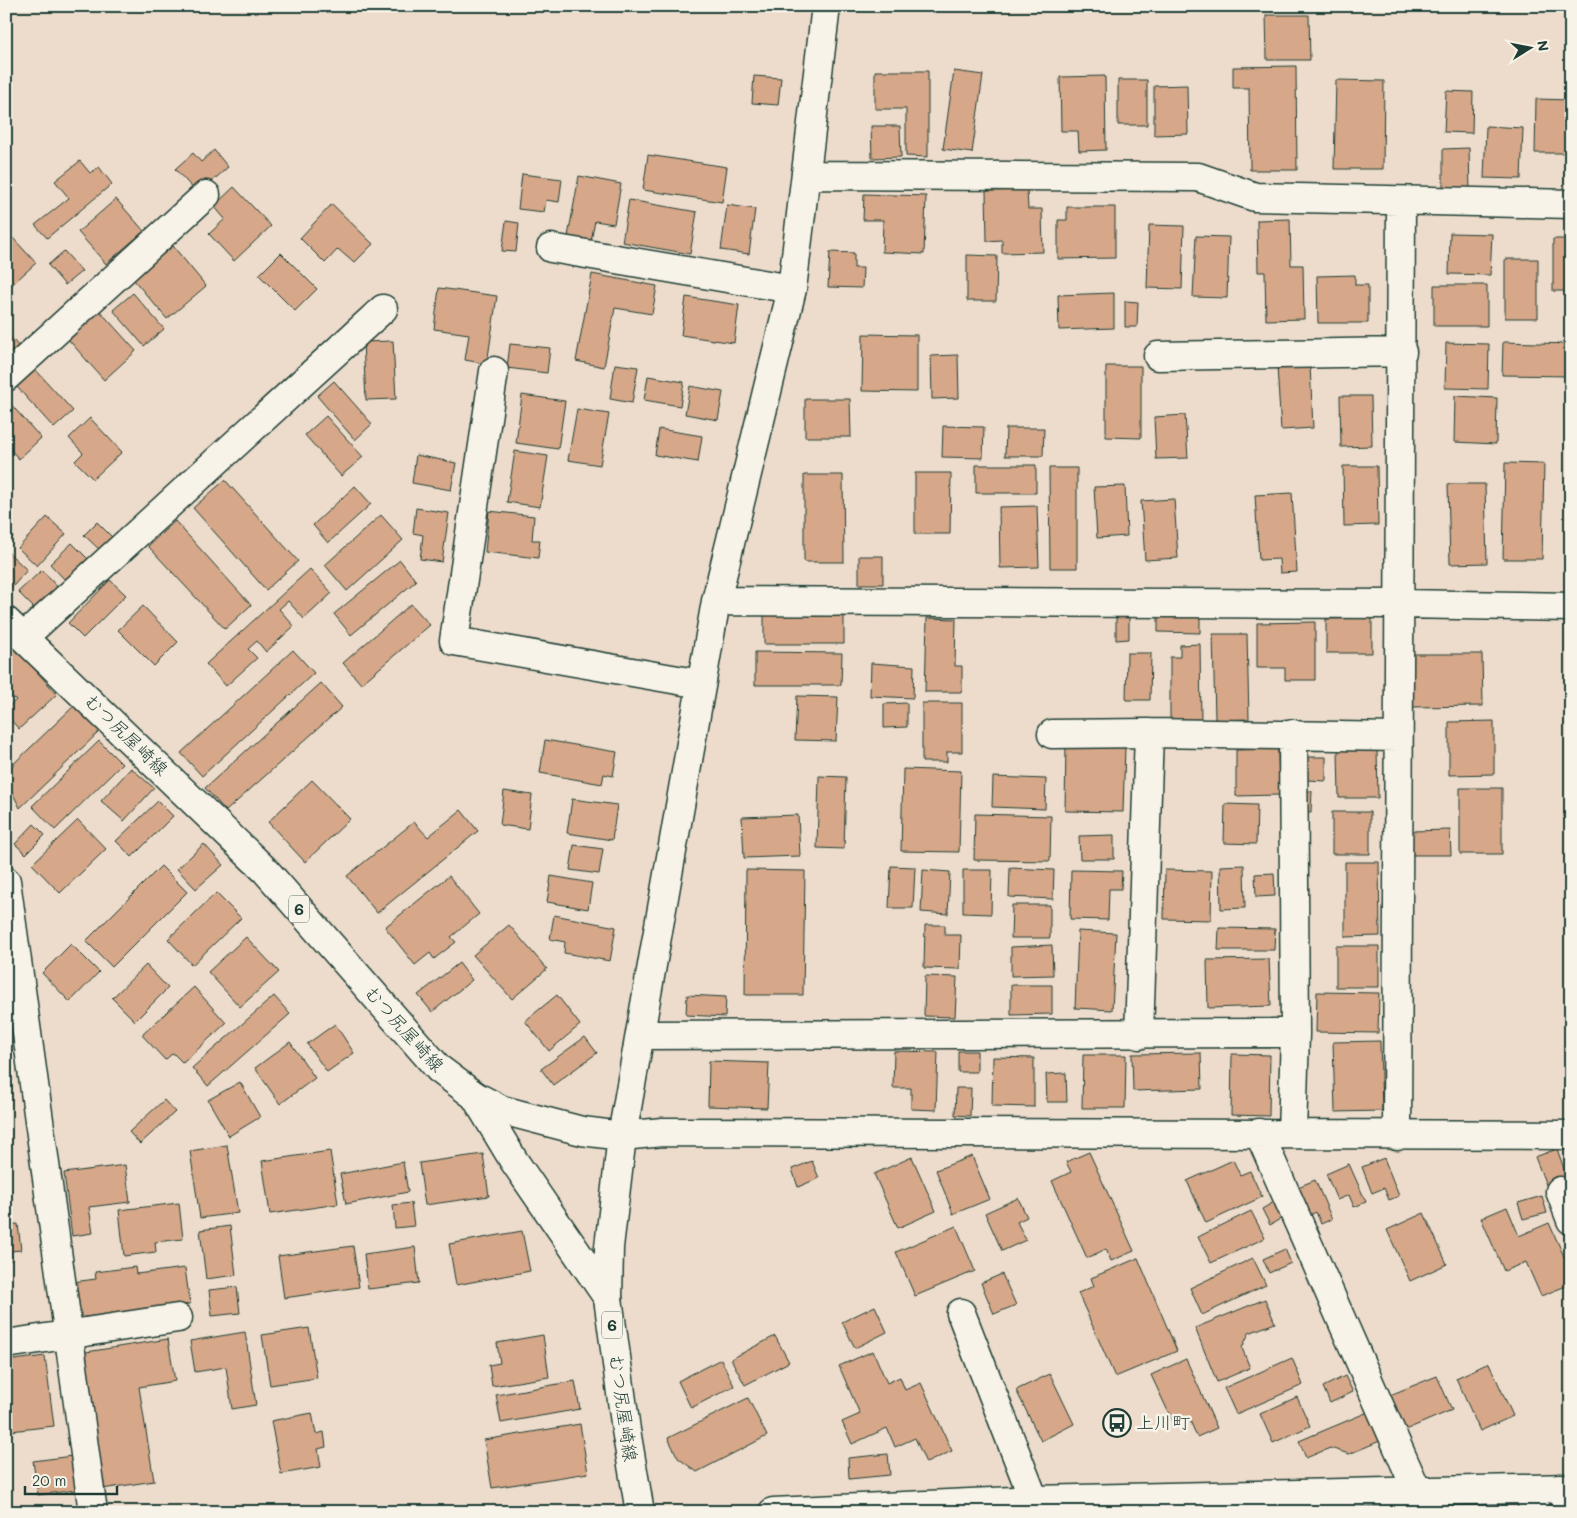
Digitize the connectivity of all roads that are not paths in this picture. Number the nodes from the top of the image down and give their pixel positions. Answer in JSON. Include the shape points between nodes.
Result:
{"nodes":[{"id":1,"x":826,"y":6,"type":"edge"},
{"id":2,"x":806,"y":175,"type":"junction"},
{"id":3,"x":206,"y":195,"type":"dead end"},
{"id":4,"x":1401,"y":201,"type":"junction"},
{"id":5,"x":1571,"y":204,"type":"edge"},
{"id":6,"x":551,"y":248,"type":"dead end"},
{"id":7,"x":792,"y":289,"type":"junction"},
{"id":8,"x":383,"y":309,"type":"dead end"},
{"id":9,"x":1402,"y":352,"type":"junction"},
{"id":10,"x":1158,"y":356,"type":"dead end"},
{"id":11,"x":494,"y":371,"type":"dead end"},
{"id":12,"x":6,"y":377,"type":"edge"},
{"id":13,"x":716,"y":601,"type":"junction"},
{"id":14,"x":1400,"y":604,"type":"junction"},
{"id":15,"x":1571,"y":607,"type":"edge"},
{"id":16,"x":15,"y":629,"type":"edge"},
{"id":17,"x":701,"y":684,"type":"junction"},
{"id":18,"x":1150,"y":732,"type":"junction"},
{"id":19,"x":1052,"y":734,"type":"dead end"},
{"id":20,"x":1293,"y":734,"type":"junction"},
{"id":21,"x":1398,"y":737,"type":"junction"},
{"id":22,"x":6,"y":881,"type":"edge"},
{"id":23,"x":1295,"y":1033,"type":"junction"},
{"id":24,"x":640,"y":1035,"type":"junction"},
{"id":25,"x":1139,"y":1035,"type":"junction"},
{"id":26,"x":475,"y":1096,"type":"junction"},
{"id":27,"x":1259,"y":1133,"type":"junction"},
{"id":28,"x":1292,"y":1134,"type":"junction"},
{"id":29,"x":1571,"y":1135,"type":"edge"},
{"id":30,"x":622,"y":1136,"type":"junction"},
{"id":31,"x":1397,"y":1136,"type":"junction"},
{"id":32,"x":1560,"y":1191,"type":"dead end"},
{"id":33,"x":1571,"y":1220,"type":"edge"},
{"id":34,"x":608,"y":1298,"type":"junction"},
{"id":35,"x":961,"y":1313,"type":"dead end"},
{"id":36,"x":178,"y":1318,"type":"dead end"},
{"id":37,"x":69,"y":1336,"type":"junction"},
{"id":38,"x":6,"y":1344,"type":"edge"},
{"id":39,"x":1418,"y":1493,"type":"junction"},
{"id":40,"x":1567,"y":1496,"type":"edge"},
{"id":41,"x":1034,"y":1500,"type":"junction"},
{"id":42,"x":1531,"y":1501,"type":"edge"},
{"id":43,"x":1153,"y":1504,"type":"edge"},
{"id":44,"x":842,"y":1510,"type":"edge"},
{"id":45,"x":93,"y":1512,"type":"edge"},
{"id":46,"x":640,"y":1512,"type":"edge"},
{"id":47,"x":773,"y":1512,"type":"edge"}],
"edges":[{"from":1,"to":2,"type":"main road"},
{"from":2,"to":4,"type":"main road","via":[[1198,177],[1255,197]]},
{"from":2,"to":7,"type":"main road"},
{"from":3,"to":12,"type":"main road"},
{"from":4,"to":5,"type":"main road"},
{"from":4,"to":9,"type":"main road"},
{"from":6,"to":7,"type":"main road"},
{"from":7,"to":13,"type":"main road"},
{"from":8,"to":16,"type":"main road"},
{"from":9,"to":10,"type":"main road"},
{"from":9,"to":14,"type":"main road"},
{"from":11,"to":17,"type":"main road","via":[[454,641]]},
{"from":13,"to":14,"type":"main road"},
{"from":13,"to":17,"type":"main road"},
{"from":14,"to":15,"type":"main road"},
{"from":14,"to":21,"type":"main road"},
{"from":16,"to":26,"type":"main road","name":"むつ尻屋崎線","number":"6","via":[[266,871],[439,1070]]},
{"from":17,"to":24,"type":"main road"},
{"from":18,"to":19,"type":"main road"},
{"from":18,"to":20,"type":"main road"},
{"from":18,"to":25,"type":"main road"},
{"from":20,"to":21,"type":"main road"},
{"from":20,"to":23,"type":"main road"},
{"from":21,"to":31,"type":"main road"},
{"from":22,"to":37,"type":"main road"},
{"from":23,"to":25,"type":"main road"},
{"from":23,"to":28,"type":"main road"},
{"from":24,"to":25,"type":"main road"},
{"from":24,"to":30,"type":"main road"},
{"from":26,"to":30,"type":"main road","name":"むつ尻屋崎線","number":"6","via":[[502,1110],[538,1120],[582,1131]]},
{"from":26,"to":34,"type":"main road","via":[[514,1161]]},
{"from":27,"to":28,"type":"main road"},
{"from":27,"to":30,"type":"main road","via":[[663,1132]]},
{"from":27,"to":39,"type":"main road"},
{"from":28,"to":31,"type":"main road"},
{"from":29,"to":31,"type":"main road"},
{"from":30,"to":34,"type":"main road","name":"むつ尻屋崎線","number":"6","via":[[609,1247]]},
{"from":32,"to":33,"type":"main road"},
{"from":34,"to":46,"type":"main road","name":"むつ尻屋崎線","number":"6"},
{"from":35,"to":41,"type":"main road"},
{"from":36,"to":37,"type":"main road"},
{"from":37,"to":38,"type":"main road"},
{"from":37,"to":45,"type":"main road"},
{"from":39,"to":42,"type":"main road"},
{"from":39,"to":43,"type":"main road"},
{"from":40,"to":42,"type":"main road"},
{"from":41,"to":43,"type":"main road"},
{"from":41,"to":44,"type":"main road"},
{"from":44,"to":47,"type":"main road"}]}
